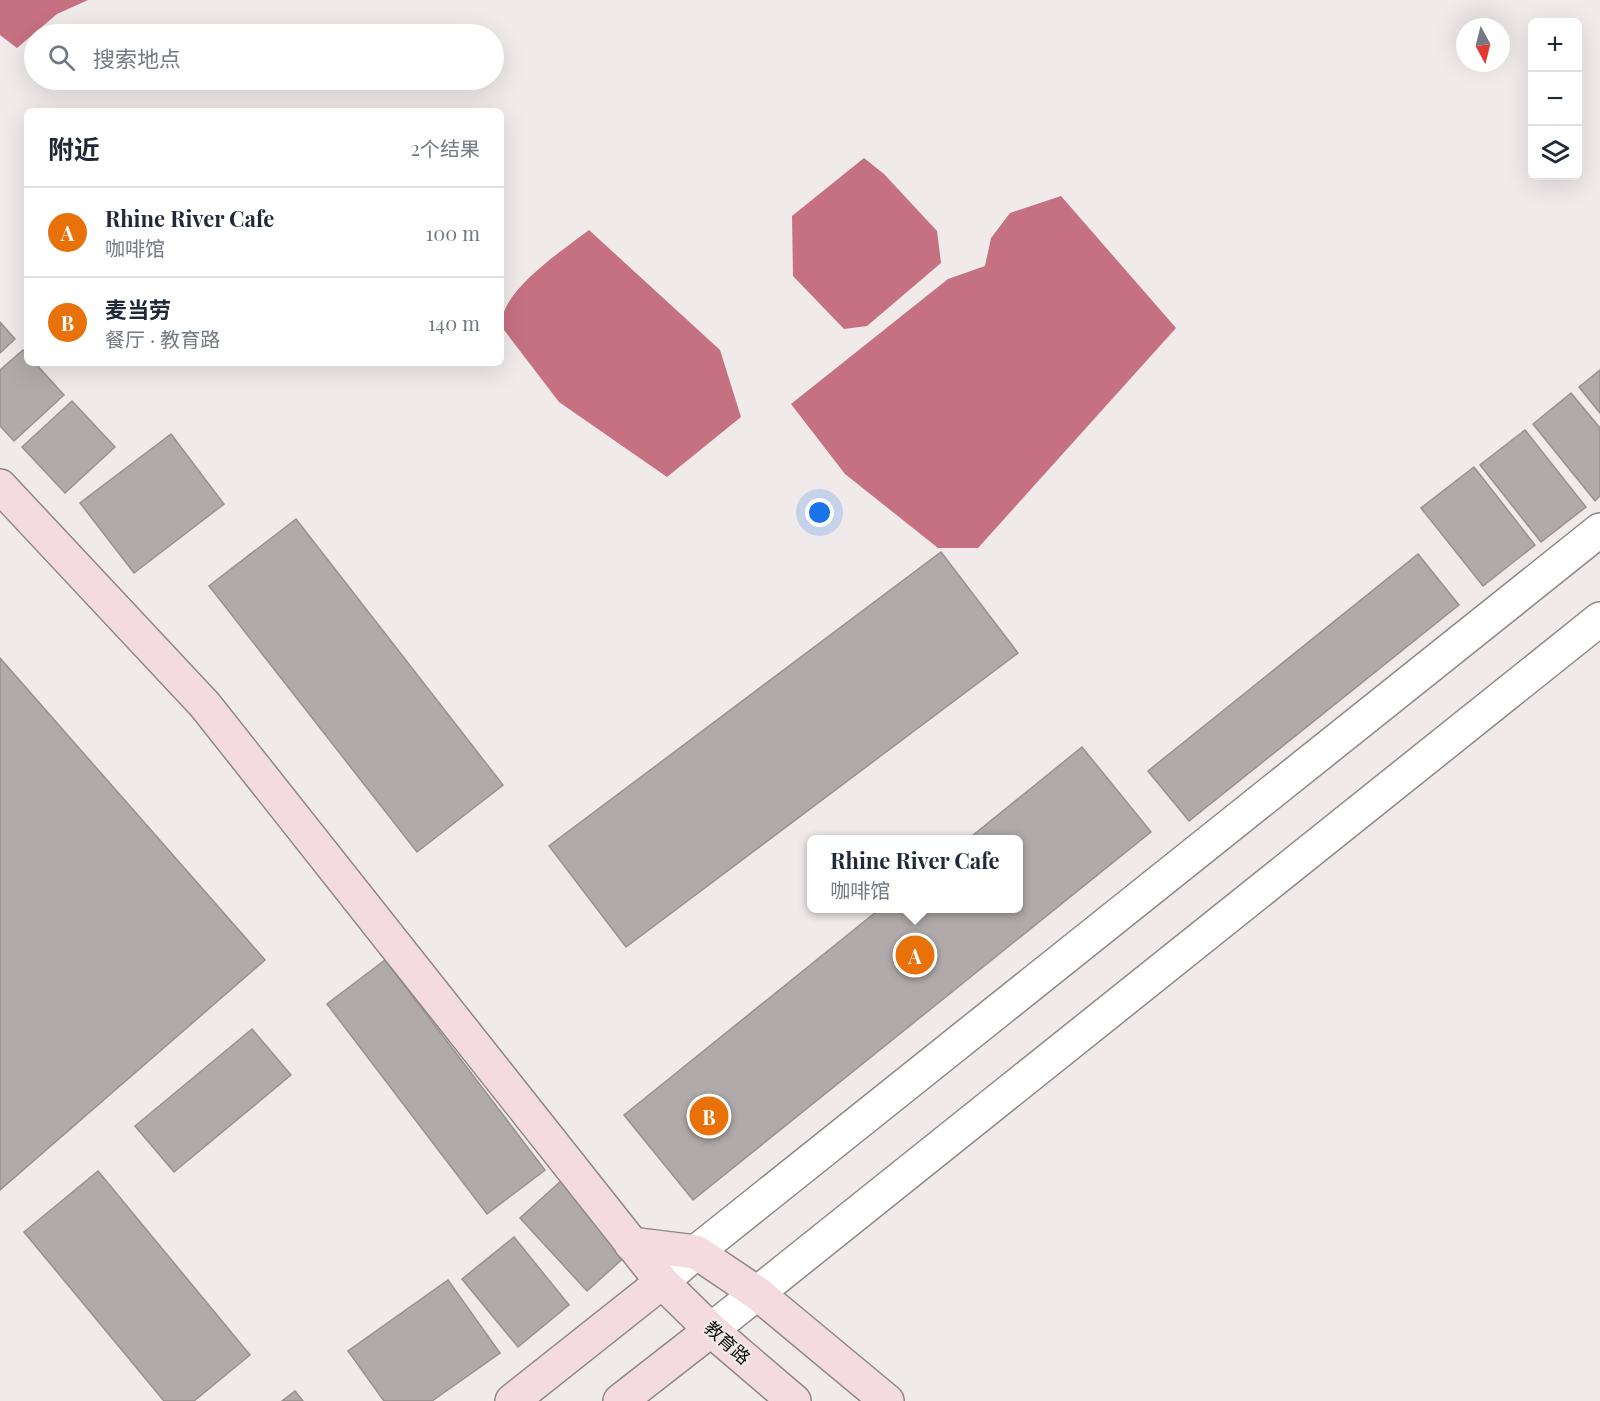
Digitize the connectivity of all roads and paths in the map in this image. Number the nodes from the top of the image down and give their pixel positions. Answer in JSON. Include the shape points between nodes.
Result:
{"nodes":[{"id":1,"x":0,"y":486,"type":"edge"},
{"id":2,"x":1600,"y":530,"type":"edge"},
{"id":3,"x":1600,"y":619,"type":"edge"},
{"id":4,"x":632,"y":1244,"type":"junction"},
{"id":5,"x":696,"y":1252,"type":"junction"},
{"id":6,"x":662,"y":1282,"type":"junction"},
{"id":7,"x":757,"y":1293,"type":"junction"},
{"id":8,"x":711,"y":1330,"type":"junction"},
{"id":9,"x":512,"y":1401,"type":"edge"},
{"id":10,"x":620,"y":1401,"type":"edge"},
{"id":11,"x":794,"y":1401,"type":"edge"},
{"id":12,"x":887,"y":1401,"type":"edge"}],
"edges":[{"from":1,"to":4,"type":"main road","name":"教育路","via":[[205,705]]},
{"from":2,"to":5,"type":"street"},
{"from":3,"to":7,"type":"street"},
{"from":4,"to":5,"type":"main road"},
{"from":4,"to":6,"type":"main road","name":"教育路"},
{"from":5,"to":6,"type":"street"},
{"from":5,"to":7,"type":"main road"},
{"from":6,"to":8,"type":"main road","name":"教育路"},
{"from":6,"to":9,"type":"main road"},
{"from":7,"to":8,"type":"street"},
{"from":7,"to":12,"type":"main road"},
{"from":8,"to":10,"type":"main road"},
{"from":8,"to":11,"type":"main road","name":"教育路"}]}
